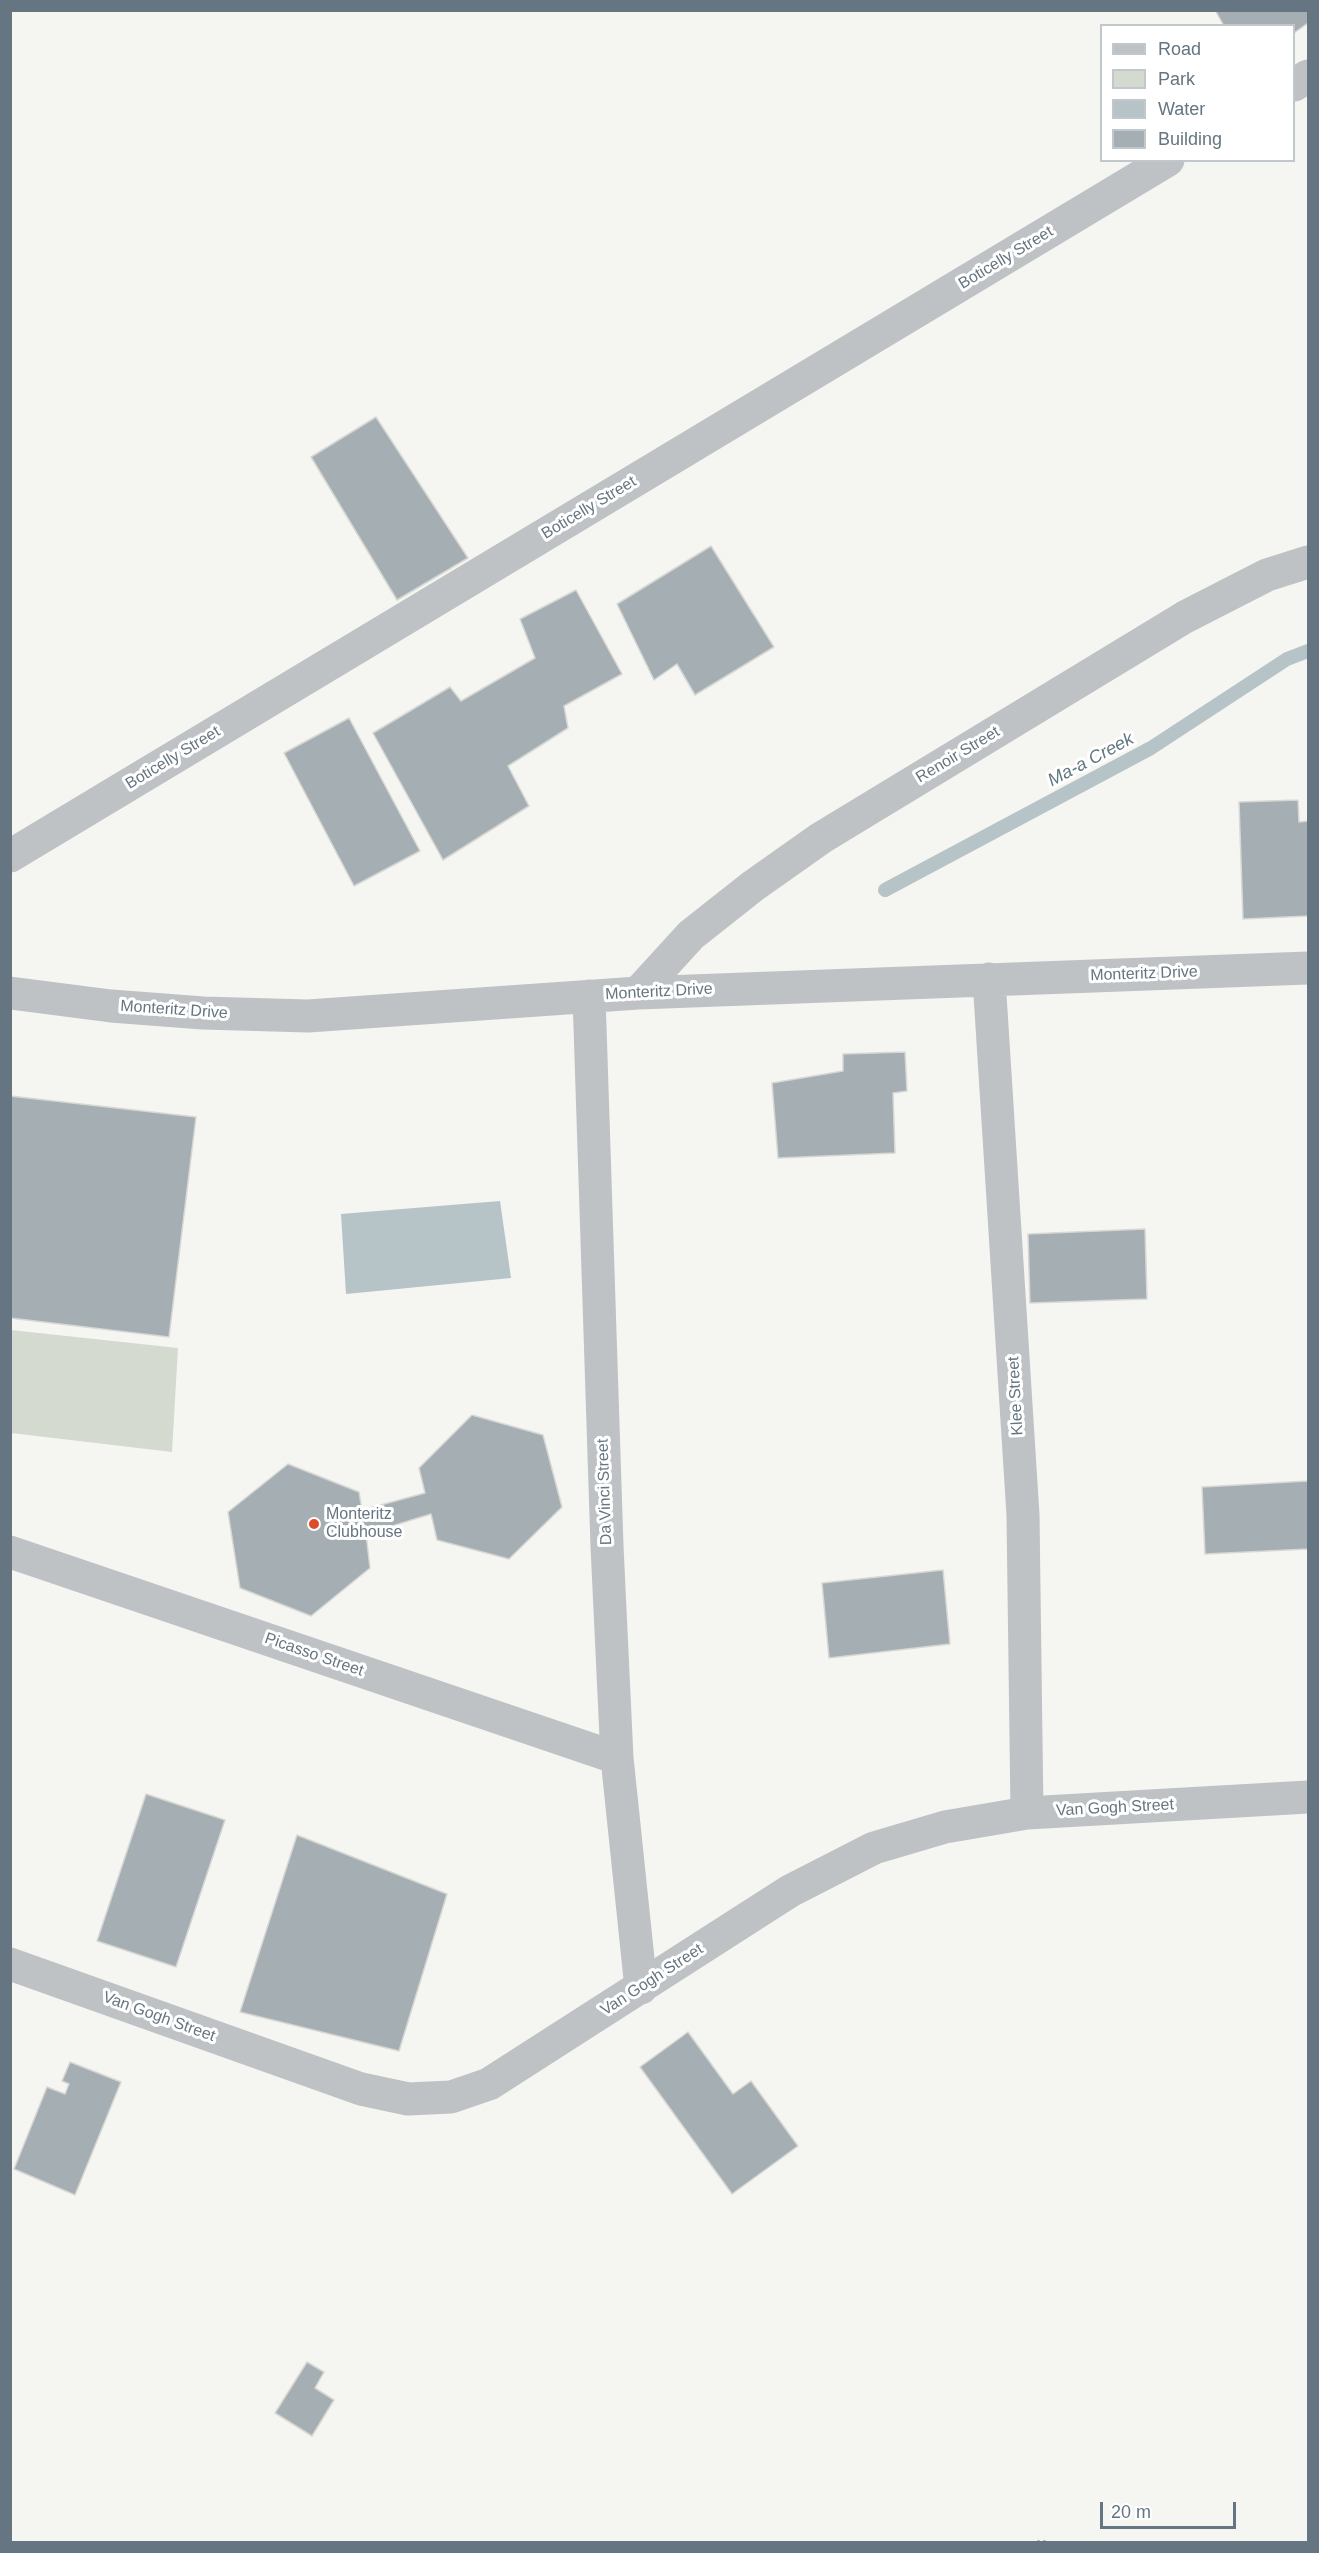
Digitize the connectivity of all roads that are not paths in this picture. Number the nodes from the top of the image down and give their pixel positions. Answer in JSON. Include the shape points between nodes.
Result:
{"nodes":[{"id":1,"x":1308,"y":76,"type":"edge"},
{"id":2,"x":1295,"y":84,"type":"edge"},
{"id":3,"x":1165,"y":162,"type":"edge"},
{"id":4,"x":1308,"y":562,"type":"edge"},
{"id":5,"x":10,"y":856,"type":"edge"},
{"id":6,"x":1308,"y":968,"type":"edge"},
{"id":7,"x":989,"y":979,"type":"junction"},
{"id":8,"x":10,"y":993,"type":"edge"},
{"id":9,"x":638,"y":993,"type":"junction"},
{"id":10,"x":589,"y":996,"type":"junction"},
{"id":11,"x":10,"y":1552,"type":"edge"},
{"id":12,"x":617,"y":1758,"type":"junction"},
{"id":13,"x":1308,"y":1797,"type":"edge"},
{"id":14,"x":1027,"y":1813,"type":"junction"},
{"id":15,"x":10,"y":1964,"type":"edge"},
{"id":16,"x":640,"y":1988,"type":"junction"}],
"edges":[{"from":1,"to":2,"type":"street"},
{"from":3,"to":5,"type":"street","name":"Boticelly Street"},
{"from":4,"to":9,"type":"street","name":"Renoir Street","via":[[1267,575],[1185,616],[822,838],[691,935]]},
{"from":6,"to":7,"type":"street","name":"Monteritz Drive"},
{"from":7,"to":9,"type":"street","name":"Monteritz Drive"},
{"from":7,"to":14,"type":"street","name":"Klee Street","via":[[1023,1515]]},
{"from":8,"to":10,"type":"street","name":"Monteritz Drive","via":[[111,1006],[308,1016]]},
{"from":9,"to":10,"type":"street","name":"Monteritz Drive"},
{"from":10,"to":12,"type":"street","name":"Da Vinci Street"},
{"from":11,"to":12,"type":"street","name":"Picasso Street"},
{"from":12,"to":16,"type":"street","name":"Da Vinci Street"},
{"from":13,"to":14,"type":"street","name":"Van Gogh Street"},
{"from":14,"to":16,"type":"street","name":"Van Gogh Street","via":[[945,1827],[874,1848],[790,1891]]},
{"from":15,"to":16,"type":"street","name":"Van Gogh Street","via":[[361,2089],[408,2099],[451,2097],[489,2084]]}]}
